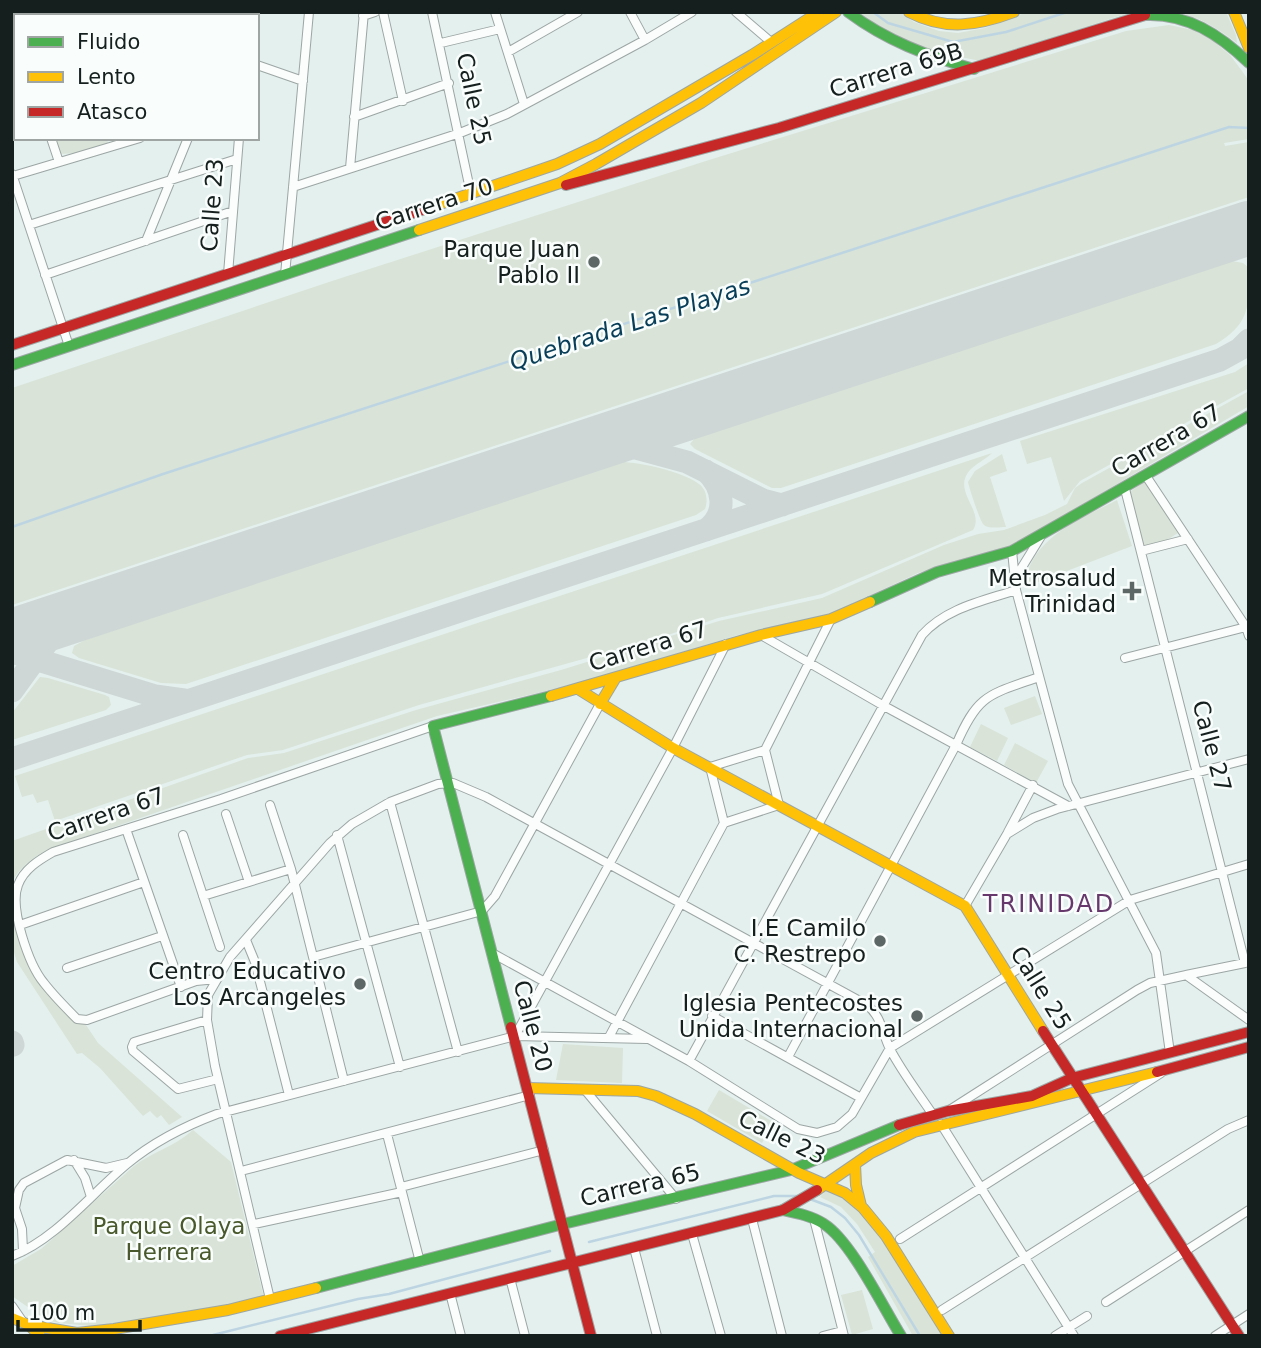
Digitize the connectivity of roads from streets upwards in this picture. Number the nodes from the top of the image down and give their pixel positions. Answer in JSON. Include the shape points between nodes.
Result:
{"nodes":[{"id":1,"x":309,"y":12,"type":"edge"},
{"id":2,"x":375,"y":12,"type":"edge"},
{"id":3,"x":383,"y":12,"type":"edge"},
{"id":4,"x":432,"y":12,"type":"edge"},
{"id":5,"x":495,"y":12,"type":"edge"},
{"id":6,"x":579,"y":12,"type":"edge"},
{"id":7,"x":631,"y":12,"type":"edge"},
{"id":8,"x":692,"y":12,"type":"edge"},
{"id":9,"x":736,"y":12,"type":"edge"},
{"id":10,"x":819,"y":12,"type":"edge"},
{"id":11,"x":836,"y":12,"type":"edge"},
{"id":12,"x":848,"y":12,"type":"edge"},
{"id":13,"x":909,"y":12,"type":"edge"},
{"id":14,"x":1234,"y":12,"type":"edge"},
{"id":15,"x":1011,"y":13,"type":"edge"},
{"id":16,"x":364,"y":14,"type":"edge"},
{"id":17,"x":500,"y":29,"type":"junction"},
{"id":18,"x":645,"y":40,"type":"junction"},
{"id":19,"x":771,"y":42,"type":"junction"},
{"id":20,"x":441,"y":43,"type":"junction"},
{"id":21,"x":1249,"y":48,"type":"edge"},
{"id":22,"x":508,"y":52,"type":"junction"},
{"id":23,"x":1249,"y":63,"type":"edge"},
{"id":24,"x":259,"y":66,"type":"edge"},
{"id":25,"x":974,"y":69,"type":"junction"},
{"id":26,"x":303,"y":81,"type":"junction"},
{"id":27,"x":449,"y":83,"type":"junction"},
{"id":28,"x":403,"y":101,"type":"junction"},
{"id":29,"x":524,"y":104,"type":"junction"},
{"id":30,"x":354,"y":117,"type":"junction"},
{"id":31,"x":460,"y":133,"type":"junction"},
{"id":32,"x":52,"y":140,"type":"edge"},
{"id":33,"x":132,"y":140,"type":"edge"},
{"id":34,"x":187,"y":140,"type":"edge"},
{"id":35,"x":239,"y":140,"type":"edge"},
{"id":36,"x":237,"y":159,"type":"junction"},
{"id":37,"x":59,"y":162,"type":"junction"},
{"id":38,"x":350,"y":168,"type":"junction"},
{"id":39,"x":13,"y":180,"type":"edge"},
{"id":40,"x":171,"y":180,"type":"junction"},
{"id":41,"x":293,"y":187,"type":"junction"},
{"id":42,"x":542,"y":190,"type":"junction"},
{"id":43,"x":471,"y":194,"type":"junction"},
{"id":44,"x":233,"y":211,"type":"junction"},
{"id":45,"x":29,"y":225,"type":"junction"},
{"id":46,"x":146,"y":241,"type":"junction"},
{"id":47,"x":287,"y":255,"type":"junction"},
{"id":48,"x":228,"y":274,"type":"junction"},
{"id":49,"x":45,"y":275,"type":"junction"},
{"id":50,"x":285,"y":275,"type":"junction"},
{"id":51,"x":63,"y":328,"type":"junction"},
{"id":52,"x":12,"y":345,"type":"edge"},
{"id":53,"x":69,"y":346,"type":"junction"},
{"id":54,"x":12,"y":365,"type":"edge"},
{"id":55,"x":1249,"y":416,"type":"edge"},
{"id":56,"x":1146,"y":476,"type":"junction"},
{"id":57,"x":1125,"y":489,"type":"junction"},
{"id":58,"x":1040,"y":537,"type":"junction"},
{"id":59,"x":1188,"y":539,"type":"junction"},
{"id":60,"x":1012,"y":551,"type":"junction"},
{"id":61,"x":1141,"y":551,"type":"junction"},
{"id":62,"x":1016,"y":577,"type":"junction"},
{"id":63,"x":1016,"y":590,"type":"junction"},
{"id":64,"x":831,"y":620,"type":"junction"},
{"id":65,"x":1248,"y":632,"type":"edge"},
{"id":66,"x":761,"y":635,"type":"junction"},
{"id":67,"x":726,"y":644,"type":"junction"},
{"id":68,"x":1164,"y":648,"type":"junction"},
{"id":69,"x":1125,"y":658,"type":"dead end"},
{"id":70,"x":809,"y":664,"type":"junction"},
{"id":71,"x":1038,"y":677,"type":"junction"},
{"id":72,"x":615,"y":679,"type":"junction"},
{"id":73,"x":578,"y":689,"type":"junction"},
{"id":74,"x":600,"y":704,"type":"junction"},
{"id":75,"x":884,"y":706,"type":"junction"},
{"id":76,"x":433,"y":726,"type":"junction"},
{"id":77,"x":956,"y":745,"type":"junction"},
{"id":78,"x":673,"y":748,"type":"junction"},
{"id":79,"x":765,"y":750,"type":"junction"},
{"id":80,"x":1249,"y":759,"type":"edge"},
{"id":81,"x":710,"y":767,"type":"junction"},
{"id":82,"x":1197,"y":773,"type":"junction"},
{"id":83,"x":448,"y":782,"type":"junction"},
{"id":84,"x":1033,"y":785,"type":"junction"},
{"id":85,"x":390,"y":802,"type":"junction"},
{"id":86,"x":1077,"y":803,"type":"junction"},
{"id":87,"x":270,"y":804,"type":"dead end"},
{"id":88,"x":779,"y":805,"type":"junction"},
{"id":89,"x":1068,"y":806,"type":"junction"},
{"id":90,"x":226,"y":814,"type":"dead end"},
{"id":91,"x":724,"y":823,"type":"junction"},
{"id":92,"x":534,"y":825,"type":"junction"},
{"id":93,"x":817,"y":826,"type":"junction"},
{"id":94,"x":126,"y":829,"type":"junction"},
{"id":95,"x":1007,"y":834,"type":"junction"},
{"id":96,"x":183,"y":835,"type":"dead end"},
{"id":97,"x":337,"y":835,"type":"junction"},
{"id":98,"x":1249,"y":864,"type":"edge"},
{"id":99,"x":608,"y":865,"type":"junction"},
{"id":100,"x":891,"y":865,"type":"junction"},
{"id":101,"x":291,"y":869,"type":"junction"},
{"id":102,"x":1223,"y":871,"type":"junction"},
{"id":103,"x":145,"y":882,"type":"junction"},
{"id":104,"x":249,"y":882,"type":"junction"},
{"id":105,"x":295,"y":884,"type":"junction"},
{"id":106,"x":204,"y":896,"type":"junction"},
{"id":107,"x":1130,"y":900,"type":"junction"},
{"id":108,"x":681,"y":904,"type":"junction"},
{"id":109,"x":965,"y":906,"type":"junction"},
{"id":110,"x":482,"y":911,"type":"junction"},
{"id":111,"x":20,"y":925,"type":"junction"},
{"id":112,"x":424,"y":926,"type":"junction"},
{"id":113,"x":162,"y":936,"type":"junction"},
{"id":114,"x":246,"y":940,"type":"junction"},
{"id":115,"x":368,"y":942,"type":"junction"},
{"id":116,"x":752,"y":944,"type":"junction"},
{"id":117,"x":220,"y":947,"type":"dead end"},
{"id":118,"x":492,"y":953,"type":"junction"},
{"id":119,"x":313,"y":957,"type":"junction"},
{"id":120,"x":1247,"y":962,"type":"edge"},
{"id":121,"x":67,"y":968,"type":"dead end"},
{"id":122,"x":1186,"y":975,"type":"junction"},
{"id":123,"x":1008,"y":976,"type":"junction"},
{"id":124,"x":217,"y":979,"type":"junction"},
{"id":125,"x":1161,"y":981,"type":"junction"},
{"id":126,"x":544,"y":982,"type":"junction"},
{"id":127,"x":827,"y":984,"type":"junction"},
{"id":128,"x":181,"y":987,"type":"junction"},
{"id":129,"x":712,"y":1016,"type":"junction"},
{"id":130,"x":206,"y":1020,"type":"junction"},
{"id":131,"x":1249,"y":1020,"type":"edge"},
{"id":132,"x":616,"y":1022,"type":"junction"},
{"id":133,"x":1249,"y":1032,"type":"edge"},
{"id":134,"x":515,"y":1036,"type":"junction"},
{"id":135,"x":609,"y":1037,"type":"junction"},
{"id":136,"x":650,"y":1040,"type":"junction"},
{"id":137,"x":1051,"y":1045,"type":"junction"},
{"id":138,"x":1249,"y":1047,"type":"edge"},
{"id":139,"x":890,"y":1048,"type":"junction"},
{"id":140,"x":458,"y":1052,"type":"junction"},
{"id":141,"x":1170,"y":1052,"type":"junction"},
{"id":142,"x":788,"y":1057,"type":"junction"},
{"id":143,"x":689,"y":1061,"type":"junction"},
{"id":144,"x":400,"y":1067,"type":"junction"},
{"id":145,"x":1167,"y":1069,"type":"junction"},
{"id":146,"x":1072,"y":1078,"type":"junction"},
{"id":147,"x":218,"y":1079,"type":"junction"},
{"id":148,"x":344,"y":1081,"type":"junction"},
{"id":149,"x":585,"y":1090,"type":"junction"},
{"id":150,"x":529,"y":1092,"type":"junction"},
{"id":151,"x":1081,"y":1092,"type":"junction"},
{"id":152,"x":289,"y":1095,"type":"junction"},
{"id":153,"x":861,"y":1098,"type":"junction"},
{"id":154,"x":948,"y":1111,"type":"junction"},
{"id":155,"x":227,"y":1112,"type":"junction"},
{"id":156,"x":1095,"y":1115,"type":"junction"},
{"id":157,"x":937,"y":1120,"type":"junction"},
{"id":158,"x":1249,"y":1120,"type":"edge"},
{"id":159,"x":387,"y":1133,"type":"junction"},
{"id":160,"x":544,"y":1150,"type":"junction"},
{"id":161,"x":74,"y":1160,"type":"junction"},
{"id":162,"x":128,"y":1163,"type":"junction"},
{"id":163,"x":855,"y":1164,"type":"junction"},
{"id":164,"x":791,"y":1170,"type":"junction"},
{"id":165,"x":241,"y":1171,"type":"junction"},
{"id":166,"x":828,"y":1183,"type":"junction"},
{"id":167,"x":1140,"y":1184,"type":"junction"},
{"id":168,"x":981,"y":1187,"type":"junction"},
{"id":169,"x":401,"y":1190,"type":"junction"},
{"id":170,"x":91,"y":1197,"type":"junction"},
{"id":171,"x":676,"y":1199,"type":"junction"},
{"id":172,"x":861,"y":1206,"type":"junction"},
{"id":173,"x":783,"y":1210,"type":"junction"},
{"id":174,"x":1249,"y":1210,"type":"edge"},
{"id":175,"x":813,"y":1216,"type":"junction"},
{"id":176,"x":752,"y":1219,"type":"junction"},
{"id":177,"x":254,"y":1224,"type":"junction"},
{"id":178,"x":563,"y":1224,"type":"junction"},
{"id":179,"x":22,"y":1229,"type":"junction"},
{"id":180,"x":692,"y":1234,"type":"junction"},
{"id":181,"x":900,"y":1238,"type":"dead end"},
{"id":182,"x":40,"y":1240,"type":"junction"},
{"id":183,"x":634,"y":1248,"type":"junction"},
{"id":184,"x":1184,"y":1252,"type":"junction"},
{"id":185,"x":16,"y":1255,"type":"edge"},
{"id":186,"x":1026,"y":1258,"type":"junction"},
{"id":187,"x":420,"y":1262,"type":"junction"},
{"id":188,"x":572,"y":1262,"type":"junction"},
{"id":189,"x":510,"y":1278,"type":"junction"},
{"id":190,"x":450,"y":1293,"type":"junction"},
{"id":191,"x":270,"y":1299,"type":"junction"},
{"id":192,"x":1106,"y":1302,"type":"dead end"},
{"id":193,"x":12,"y":1306,"type":"edge"},
{"id":194,"x":942,"y":1310,"type":"dead end"},
{"id":195,"x":1249,"y":1314,"type":"edge"},
{"id":196,"x":1087,"y":1316,"type":"dead end"},
{"id":197,"x":21,"y":1322,"type":"edge"},
{"id":198,"x":1232,"y":1325,"type":"junction"},
{"id":199,"x":1069,"y":1327,"type":"junction"},
{"id":200,"x":843,"y":1333,"type":"edge"},
{"id":201,"x":40,"y":1336,"type":"edge"},
{"id":202,"x":280,"y":1336,"type":"edge"},
{"id":203,"x":461,"y":1336,"type":"edge"},
{"id":204,"x":525,"y":1336,"type":"edge"},
{"id":205,"x":592,"y":1336,"type":"edge"},
{"id":206,"x":657,"y":1336,"type":"edge"},
{"id":207,"x":721,"y":1336,"type":"edge"},
{"id":208,"x":782,"y":1336,"type":"edge"},
{"id":209,"x":823,"y":1336,"type":"edge"},
{"id":210,"x":901,"y":1336,"type":"edge"},
{"id":211,"x":949,"y":1336,"type":"edge"},
{"id":212,"x":1055,"y":1336,"type":"edge"},
{"id":213,"x":1074,"y":1336,"type":"edge"},
{"id":214,"x":1215,"y":1336,"type":"edge"},
{"id":215,"x":1239,"y":1336,"type":"edge"}],
"edges":[{"from":1,"to":26,"type":"street"},
{"from":2,"to":16,"type":"street"},
{"from":3,"to":28,"type":"street"},
{"from":4,"to":20,"type":"street","name":"Calle 25"},
{"from":5,"to":17,"type":"street"},
{"from":6,"to":22,"type":"street"},
{"from":7,"to":18,"type":"street"},
{"from":8,"to":18,"type":"street"},
{"from":9,"to":19,"type":"street"},
{"from":10,"to":19,"type":"street","name":"Carrera 70"},
{"from":11,"to":42,"type":"street","name":"Carrera 70","via":[[761,67],[607,158]]},
{"from":12,"to":25,"type":"street","via":[[889,41]]},
{"from":13,"to":15,"type":"street","name":"Carrera 69B","via":[[946,26],[983,23]]},
{"from":14,"to":21,"type":"street"},
{"from":16,"to":30,"type":"street"},
{"from":17,"to":20,"type":"street"},
{"from":17,"to":22,"type":"street"},
{"from":18,"to":29,"type":"street"},
{"from":19,"to":43,"type":"street","name":"Carrera 70","via":[[600,144]]},
{"from":20,"to":27,"type":"street","name":"Calle 25"},
{"from":22,"to":29,"type":"street"},
{"from":23,"to":25,"type":"street","name":"Carrera 69B","via":[[1202,25],[1149,14]]},
{"from":24,"to":26,"type":"street"},
{"from":25,"to":42,"type":"street","name":"Carrera 69B","via":[[628,170]]},
{"from":26,"to":41,"type":"street"},
{"from":27,"to":28,"type":"street"},
{"from":27,"to":31,"type":"street","name":"Calle 25"},
{"from":28,"to":30,"type":"street"},
{"from":29,"to":31,"type":"street"},
{"from":30,"to":38,"type":"street"},
{"from":31,"to":38,"type":"street"},
{"from":31,"to":43,"type":"street","name":"Calle 25"},
{"from":32,"to":37,"type":"street"},
{"from":33,"to":37,"type":"street"},
{"from":34,"to":40,"type":"street"},
{"from":35,"to":36,"type":"street","name":"Calle 23"},
{"from":36,"to":40,"type":"street"},
{"from":36,"to":44,"type":"street","name":"Calle 23"},
{"from":37,"to":39,"type":"street"},
{"from":38,"to":41,"type":"street"},
{"from":39,"to":45,"type":"street"},
{"from":40,"to":45,"type":"street"},
{"from":40,"to":46,"type":"street"},
{"from":41,"to":47,"type":"street"},
{"from":42,"to":50,"type":"street","name":"Carrera 70"},
{"from":43,"to":47,"type":"street","name":"Carrera 70"},
{"from":44,"to":46,"type":"street"},
{"from":44,"to":48,"type":"street","name":"Calle 23"},
{"from":45,"to":49,"type":"street"},
{"from":46,"to":49,"type":"street"},
{"from":47,"to":48,"type":"street","name":"Carrera 70"},
{"from":47,"to":50,"type":"street"},
{"from":48,"to":51,"type":"street","name":"Carrera 70"},
{"from":49,"to":51,"type":"street"},
{"from":50,"to":53,"type":"street","name":"Carrera 70"},
{"from":51,"to":52,"type":"street","name":"Carrera 70"},
{"from":51,"to":53,"type":"street"},
{"from":53,"to":54,"type":"street","name":"Carrera 70"},
{"from":55,"to":56,"type":"street","name":"Carrera 67"},
{"from":56,"to":57,"type":"street","name":"Carrera 67"},
{"from":56,"to":59,"type":"street"},
{"from":57,"to":58,"type":"street","name":"Carrera 67"},
{"from":57,"to":61,"type":"street","name":"Calle 27"},
{"from":58,"to":60,"type":"street","name":"Carrera 67"},
{"from":58,"to":62,"type":"street"},
{"from":59,"to":61,"type":"street"},
{"from":59,"to":65,"type":"street"},
{"from":60,"to":62,"type":"street"},
{"from":60,"to":64,"type":"street","name":"Carrera 67","via":[[937,572]]},
{"from":61,"to":68,"type":"street","name":"Calle 27"},
{"from":62,"to":63,"type":"street"},
{"from":63,"to":71,"type":"street"},
{"from":63,"to":75,"type":"street","via":[[948,613],[931,625],[912,649]]},
{"from":64,"to":66,"type":"street","name":"Carrera 67"},
{"from":64,"to":70,"type":"street"},
{"from":65,"to":68,"type":"street"},
{"from":66,"to":67,"type":"street","name":"Carrera 67"},
{"from":66,"to":70,"type":"street"},
{"from":67,"to":72,"type":"street","name":"Carrera 67"},
{"from":67,"to":78,"type":"street"},
{"from":68,"to":69,"type":"street"},
{"from":68,"to":82,"type":"street","name":"Calle 27"},
{"from":70,"to":75,"type":"street"},
{"from":70,"to":79,"type":"street"},
{"from":71,"to":77,"type":"street","via":[[985,699],[969,716]]},
{"from":71,"to":86,"type":"street"},
{"from":72,"to":73,"type":"street","name":"Carrera 67"},
{"from":72,"to":74,"type":"street"},
{"from":73,"to":74,"type":"street","name":"Calle 25"},
{"from":73,"to":76,"type":"street","name":"Carrera 67"},
{"from":74,"to":78,"type":"street","name":"Calle 25"},
{"from":74,"to":92,"type":"street"},
{"from":75,"to":77,"type":"street"},
{"from":75,"to":93,"type":"street"},
{"from":76,"to":83,"type":"street","name":"Calle 20"},
{"from":76,"to":94,"type":"street","name":"Carrera 67"},
{"from":77,"to":84,"type":"street"},
{"from":77,"to":100,"type":"street"},
{"from":78,"to":81,"type":"street","name":"Calle 25"},
{"from":78,"to":99,"type":"street"},
{"from":79,"to":81,"type":"street"},
{"from":79,"to":88,"type":"street"},
{"from":80,"to":82,"type":"street"},
{"from":81,"to":88,"type":"street","name":"Calle 25"},
{"from":81,"to":91,"type":"street"},
{"from":82,"to":86,"type":"street"},
{"from":82,"to":102,"type":"street","name":"Calle 27"},
{"from":83,"to":85,"type":"street"},
{"from":83,"to":92,"type":"street","via":[[486,797]]},
{"from":83,"to":110,"type":"street","name":"Calle 20"},
{"from":84,"to":89,"type":"street"},
{"from":84,"to":95,"type":"street"},
{"from":85,"to":97,"type":"street"},
{"from":85,"to":112,"type":"street"},
{"from":86,"to":89,"type":"street"},
{"from":86,"to":107,"type":"street"},
{"from":87,"to":101,"type":"street"},
{"from":88,"to":91,"type":"street"},
{"from":88,"to":93,"type":"street","name":"Calle 25"},
{"from":89,"to":95,"type":"street","via":[[1033,818]]},
{"from":90,"to":104,"type":"street"},
{"from":91,"to":108,"type":"street"},
{"from":92,"to":99,"type":"street"},
{"from":92,"to":110,"type":"street"},
{"from":93,"to":100,"type":"street","name":"Calle 25"},
{"from":93,"to":116,"type":"street"},
{"from":94,"to":103,"type":"street"},
{"from":94,"to":111,"type":"street","name":"Carrera 67","via":[[34,862],[18,883],[15,897]]},
{"from":95,"to":109,"type":"street"},
{"from":96,"to":106,"type":"street"},
{"from":97,"to":105,"type":"street"},
{"from":97,"to":115,"type":"street"},
{"from":98,"to":102,"type":"street"},
{"from":99,"to":108,"type":"street"},
{"from":99,"to":126,"type":"street"},
{"from":100,"to":109,"type":"street","name":"Calle 25"},
{"from":100,"to":127,"type":"street"},
{"from":101,"to":104,"type":"street"},
{"from":101,"to":105,"type":"street"},
{"from":102,"to":107,"type":"street"},
{"from":102,"to":120,"type":"street","name":"Calle 27"},
{"from":103,"to":111,"type":"street"},
{"from":103,"to":113,"type":"street"},
{"from":104,"to":106,"type":"street"},
{"from":105,"to":114,"type":"street"},
{"from":105,"to":119,"type":"street"},
{"from":106,"to":117,"type":"street"},
{"from":107,"to":123,"type":"street"},
{"from":107,"to":125,"type":"street","via":[[1156,953]]},
{"from":108,"to":116,"type":"street"},
{"from":108,"to":132,"type":"street"},
{"from":109,"to":123,"type":"street","name":"Calle 25"},
{"from":110,"to":112,"type":"street"},
{"from":110,"to":118,"type":"street","name":"Calle 20"},
{"from":111,"to":128,"type":"street","via":[[41,981],[77,1019],[87,1020]]},
{"from":112,"to":115,"type":"street"},
{"from":112,"to":140,"type":"street"},
{"from":113,"to":121,"type":"street"},
{"from":113,"to":128,"type":"street"},
{"from":114,"to":124,"type":"street"},
{"from":114,"to":152,"type":"street"},
{"from":115,"to":119,"type":"street"},
{"from":115,"to":144,"type":"street"},
{"from":116,"to":127,"type":"street"},
{"from":116,"to":129,"type":"street"},
{"from":118,"to":126,"type":"street","name":"Calle 23"},
{"from":118,"to":134,"type":"street","name":"Calle 20"},
{"from":119,"to":148,"type":"street"},
{"from":120,"to":122,"type":"street"},
{"from":122,"to":125,"type":"street"},
{"from":122,"to":131,"type":"street"},
{"from":123,"to":137,"type":"street","name":"Calle 25"},
{"from":123,"to":139,"type":"street"},
{"from":124,"to":128,"type":"street"},
{"from":124,"to":130,"type":"street","via":[[208,995]]},
{"from":125,"to":137,"type":"street","via":[[1137,990]]},
{"from":125,"to":141,"type":"street"},
{"from":126,"to":132,"type":"street","name":"Calle 23"},
{"from":126,"to":134,"type":"street"},
{"from":127,"to":139,"type":"street","via":[[875,1011]]},
{"from":127,"to":142,"type":"street"},
{"from":129,"to":142,"type":"street"},
{"from":129,"to":143,"type":"street"},
{"from":130,"to":147,"type":"street"},
{"from":130,"to":147,"type":"street","via":[[134,1042],[133,1051],[174,1087]]},
{"from":132,"to":135,"type":"street"},
{"from":132,"to":136,"type":"street","name":"Calle 23"},
{"from":133,"to":141,"type":"street","name":"Carrera 65"},
{"from":134,"to":135,"type":"street"},
{"from":134,"to":140,"type":"street"},
{"from":134,"to":150,"type":"street","name":"Calle 20"},
{"from":135,"to":136,"type":"street"},
{"from":136,"to":143,"type":"street","name":"Calle 23"},
{"from":137,"to":146,"type":"street","name":"Calle 25"},
{"from":137,"to":154,"type":"street"},
{"from":138,"to":145,"type":"street","name":"Carrera 65"},
{"from":139,"to":153,"type":"street"},
{"from":139,"to":157,"type":"street"},
{"from":140,"to":144,"type":"street"},
{"from":141,"to":146,"type":"street","name":"Carrera 65"},
{"from":142,"to":153,"type":"street"},
{"from":143,"to":153,"type":"street","name":"Calle 23","via":[[798,1129],[831,1130],[852,1114]]},
{"from":144,"to":148,"type":"street"},
{"from":145,"to":151,"type":"street","name":"Carrera 65"},
{"from":145,"to":156,"type":"street"},
{"from":146,"to":151,"type":"street","name":"Calle 25"},
{"from":146,"to":154,"type":"street","name":"Carrera 65","via":[[1032,1096]]},
{"from":147,"to":155,"type":"street"},
{"from":148,"to":152,"type":"street"},
{"from":149,"to":150,"type":"street","name":"Calle 23"},
{"from":149,"to":164,"type":"street","name":"Calle 23","via":[[652,1095]]},
{"from":149,"to":171,"type":"street"},
{"from":150,"to":159,"type":"street"},
{"from":150,"to":160,"type":"street","name":"Calle 20"},
{"from":151,"to":156,"type":"street","name":"Calle 25"},
{"from":151,"to":157,"type":"street","name":"Carrera 65"},
{"from":152,"to":155,"type":"street"},
{"from":154,"to":157,"type":"street","name":"Carrera 65"},
{"from":155,"to":162,"type":"street","via":[[181,1130]]},
{"from":155,"to":165,"type":"street"},
{"from":156,"to":167,"type":"street","name":"Calle 25"},
{"from":156,"to":168,"type":"street"},
{"from":157,"to":163,"type":"street","name":"Carrera 65"},
{"from":157,"to":164,"type":"street","name":"Carrera 65","via":[[880,1131]]},
{"from":157,"to":168,"type":"street"},
{"from":158,"to":167,"type":"street"},
{"from":159,"to":165,"type":"street"},
{"from":159,"to":169,"type":"street"},
{"from":160,"to":169,"type":"street"},
{"from":160,"to":178,"type":"street","name":"Calle 20"},
{"from":161,"to":162,"type":"street","via":[[106,1168]]},
{"from":161,"to":170,"type":"street"},
{"from":161,"to":179,"type":"street","via":[[50,1168],[20,1188],[15,1208]]},
{"from":162,"to":170,"type":"street"},
{"from":163,"to":166,"type":"street","name":"Carrera 65"},
{"from":163,"to":172,"type":"street"},
{"from":164,"to":166,"type":"street","name":"Calle 23"},
{"from":164,"to":171,"type":"street","name":"Carrera 65"},
{"from":165,"to":177,"type":"street"},
{"from":166,"to":172,"type":"street","name":"Calle 23"},
{"from":166,"to":173,"type":"street","name":"Carrera 65"},
{"from":167,"to":184,"type":"street","name":"Calle 25"},
{"from":167,"to":186,"type":"street"},
{"from":168,"to":181,"type":"street"},
{"from":168,"to":186,"type":"street"},
{"from":169,"to":177,"type":"street"},
{"from":169,"to":187,"type":"street"},
{"from":170,"to":182,"type":"street"},
{"from":171,"to":178,"type":"street","name":"Carrera 65"},
{"from":172,"to":211,"type":"street","name":"Calle 23","via":[[878,1224]]},
{"from":173,"to":175,"type":"street"},
{"from":173,"to":176,"type":"street","name":"Carrera 65"},
{"from":174,"to":184,"type":"street"},
{"from":175,"to":200,"type":"street"},
{"from":175,"to":210,"type":"street","via":[[844,1241]]},
{"from":176,"to":180,"type":"street","name":"Carrera 65"},
{"from":176,"to":208,"type":"street"},
{"from":177,"to":191,"type":"street"},
{"from":178,"to":187,"type":"street","name":"Carrera 65"},
{"from":178,"to":188,"type":"street","name":"Calle 20"},
{"from":179,"to":182,"type":"street"},
{"from":179,"to":185,"type":"street"},
{"from":180,"to":183,"type":"street","name":"Carrera 65"},
{"from":180,"to":207,"type":"street"},
{"from":182,"to":185,"type":"street"},
{"from":183,"to":188,"type":"street","name":"Carrera 65"},
{"from":183,"to":206,"type":"street"},
{"from":184,"to":192,"type":"street"},
{"from":184,"to":198,"type":"street","name":"Calle 25"},
{"from":186,"to":194,"type":"street"},
{"from":186,"to":199,"type":"street"},
{"from":187,"to":191,"type":"street","name":"Carrera 65"},
{"from":188,"to":189,"type":"street","name":"Carrera 65"},
{"from":188,"to":205,"type":"street","name":"Calle 20"},
{"from":189,"to":190,"type":"street","name":"Carrera 65"},
{"from":189,"to":204,"type":"street"},
{"from":190,"to":202,"type":"street","name":"Carrera 65"},
{"from":190,"to":203,"type":"street"},
{"from":191,"to":197,"type":"street","name":"Carrera 65","via":[[104,1330],[69,1332]]},
{"from":193,"to":197,"type":"street"},
{"from":195,"to":198,"type":"street"},
{"from":196,"to":199,"type":"street"},
{"from":197,"to":201,"type":"street"},
{"from":198,"to":214,"type":"street"},
{"from":198,"to":215,"type":"street","name":"Calle 25"},
{"from":199,"to":212,"type":"street"},
{"from":199,"to":213,"type":"street"},
{"from":200,"to":209,"type":"street"}]}
